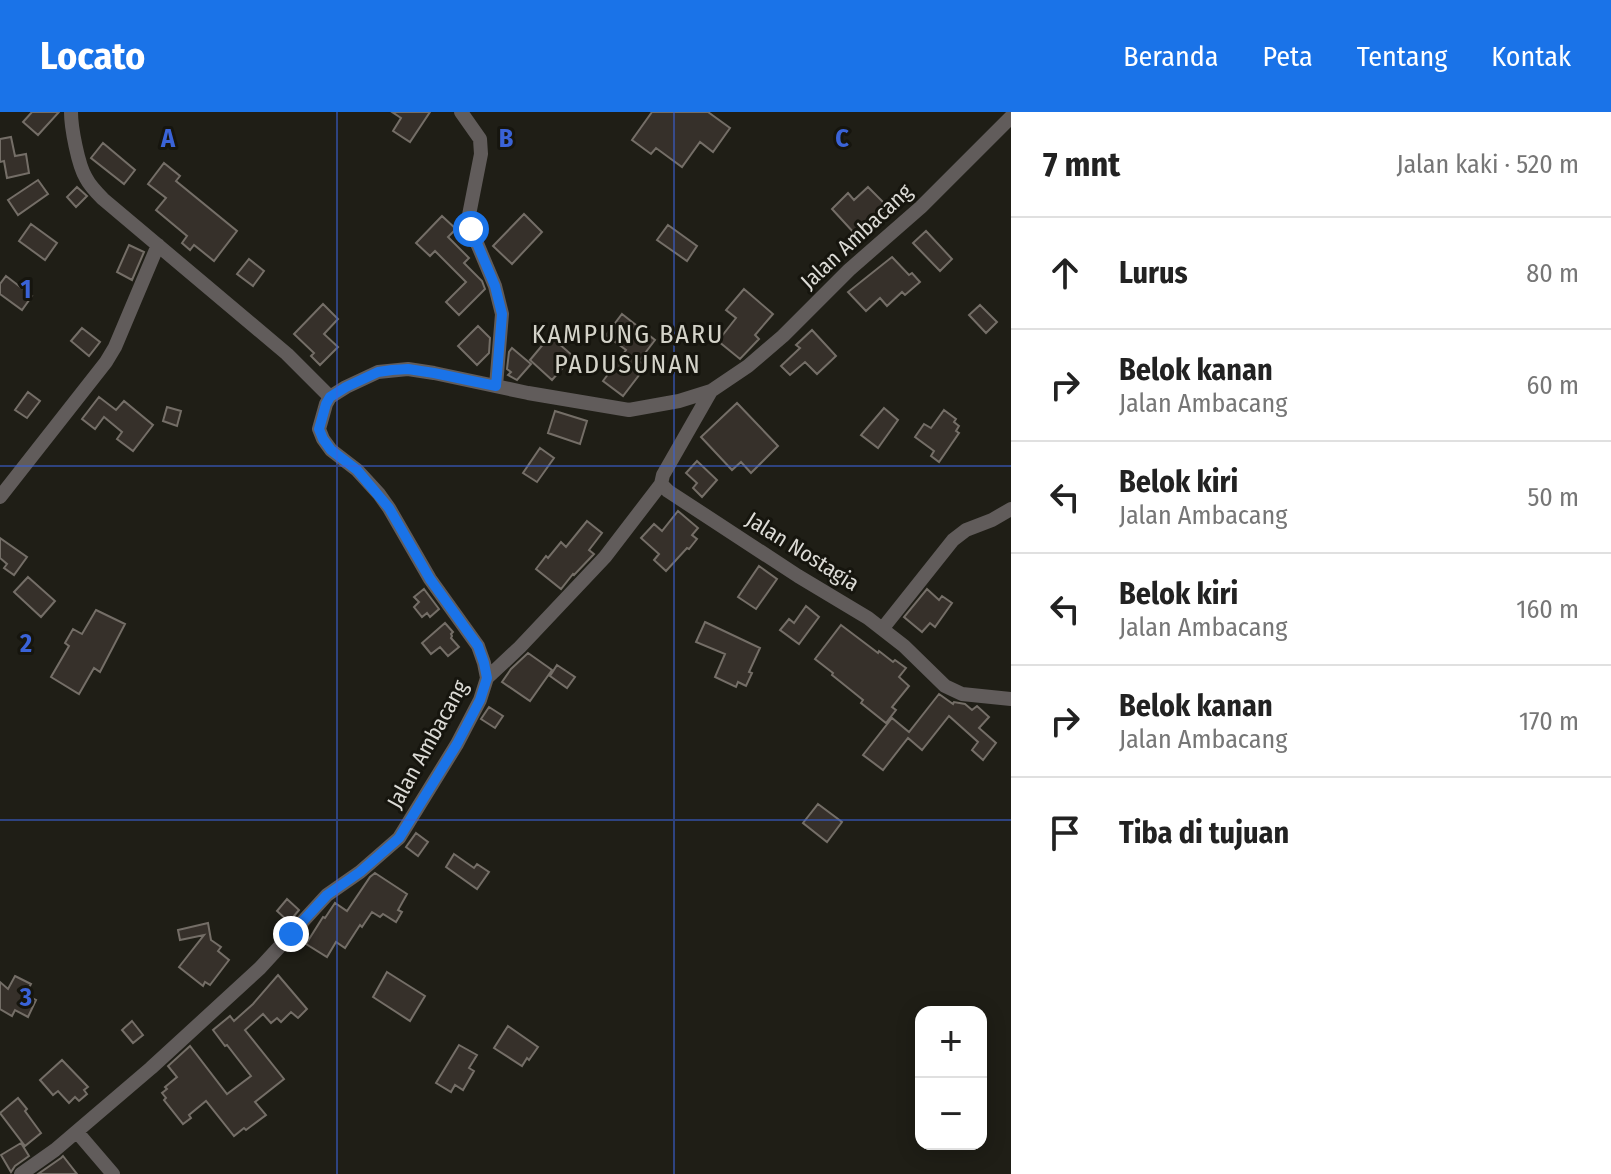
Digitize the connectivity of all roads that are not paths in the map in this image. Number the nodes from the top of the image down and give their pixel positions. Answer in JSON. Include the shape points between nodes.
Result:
{"nodes":[{"id":1,"x":71,"y":112,"type":"edge"},
{"id":2,"x":461,"y":112,"type":"edge"},
{"id":3,"x":1011,"y":117,"type":"edge"},
{"id":4,"x":158,"y":245,"type":"junction"},
{"id":5,"x":496,"y":386,"type":"junction"},
{"id":6,"x":711,"y":391,"type":"junction"},
{"id":7,"x":330,"y":397,"type":"junction"},
{"id":8,"x":661,"y":484,"type":"junction"},
{"id":9,"x":0,"y":497,"type":"edge"},
{"id":10,"x":1011,"y":509,"type":"edge"},
{"id":11,"x":883,"y":628,"type":"junction"},
{"id":12,"x":487,"y":678,"type":"junction"},
{"id":13,"x":1011,"y":699,"type":"edge"},
{"id":14,"x":77,"y":1132,"type":"junction"},
{"id":15,"x":21,"y":1174,"type":"edge"},
{"id":16,"x":113,"y":1174,"type":"edge"}],
"edges":[{"from":1,"to":4,"type":"street","via":[[85,178]]},
{"from":2,"to":5,"type":"street","via":[[480,139],[469,215],[502,314]]},
{"from":3,"to":6,"type":"street","name":"Jalan Ambacang","via":[[783,336]]},
{"from":4,"to":7,"type":"street"},
{"from":4,"to":9,"type":"street","via":[[106,362]]},
{"from":5,"to":6,"type":"street","name":"Jalan Ambacang","via":[[629,410]]},
{"from":5,"to":7,"type":"street","name":"Jalan Ambacang","via":[[392,370]]},
{"from":6,"to":8,"type":"street"},
{"from":7,"to":12,"type":"street","name":"Jalan Ambacang","via":[[321,416],[323,439],[389,508],[430,579],[478,646]]},
{"from":8,"to":11,"type":"street","name":"Jalan Nostagia"},
{"from":8,"to":12,"type":"street","via":[[605,557]]},
{"from":10,"to":11,"type":"street","via":[[953,540]]},
{"from":11,"to":13,"type":"street","name":"Jalan Nostagia","via":[[945,686],[962,694]]},
{"from":12,"to":14,"type":"street","name":"Jalan Ambacang","via":[[457,744],[399,838],[327,895],[260,968]]},
{"from":14,"to":15,"type":"street","name":"Jalan Ambacang"},
{"from":14,"to":16,"type":"street"}]}
